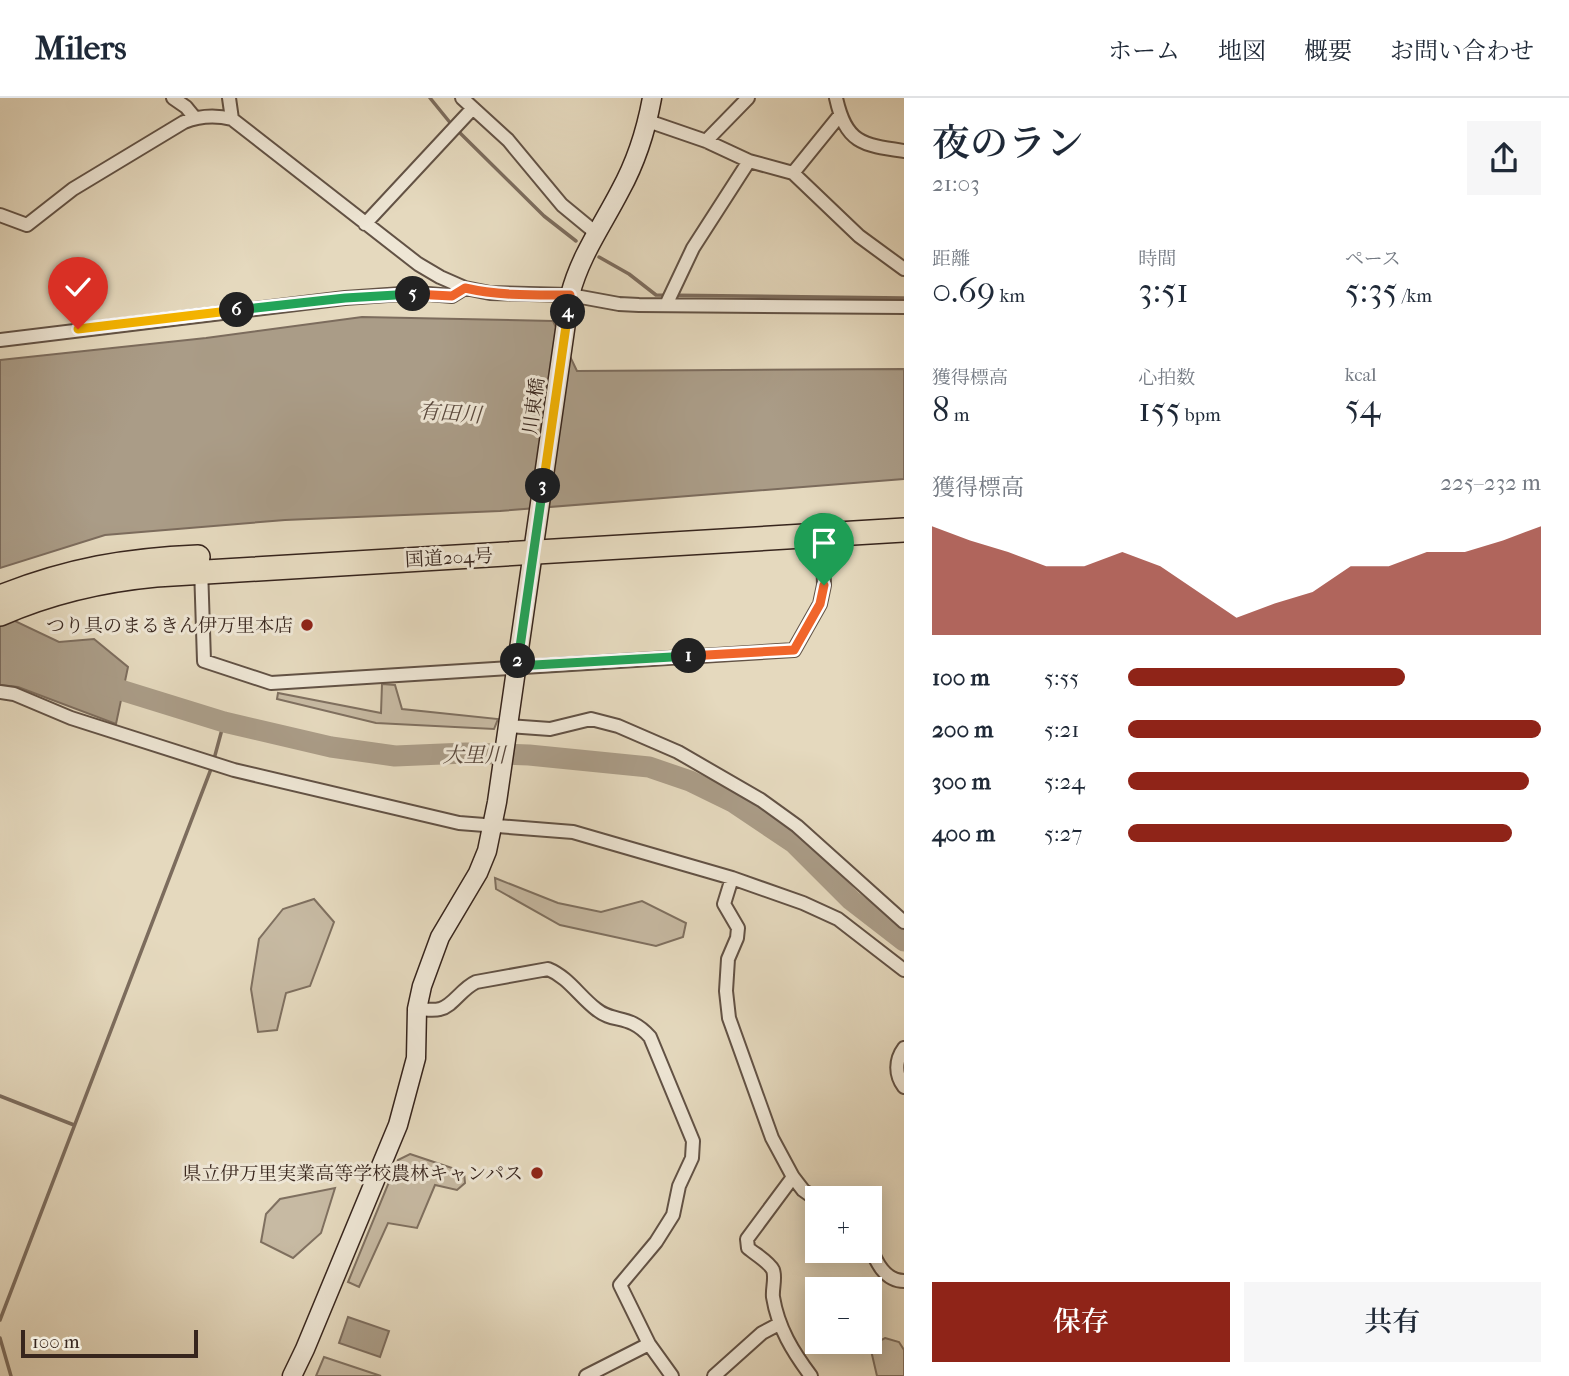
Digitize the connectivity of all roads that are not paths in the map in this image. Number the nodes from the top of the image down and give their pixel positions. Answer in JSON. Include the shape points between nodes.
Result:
{"nodes":[{"id":1,"x":173,"y":98,"type":"edge"},
{"id":2,"x":229,"y":98,"type":"edge"},
{"id":3,"x":462,"y":98,"type":"edge"},
{"id":4,"x":652,"y":98,"type":"edge"},
{"id":5,"x":748,"y":98,"type":"edge"},
{"id":6,"x":836,"y":98,"type":"edge"},
{"id":7,"x":473,"y":108,"type":"junction"},
{"id":8,"x":839,"y":115,"type":"junction"},
{"id":9,"x":195,"y":118,"type":"junction"},
{"id":10,"x":232,"y":119,"type":"junction"},
{"id":11,"x":648,"y":121,"type":"junction"},
{"id":12,"x":706,"y":141,"type":"junction"},
{"id":13,"x":904,"y":151,"type":"edge"},
{"id":14,"x":749,"y":161,"type":"junction"},
{"id":15,"x":793,"y":173,"type":"junction"},
{"id":16,"x":0,"y":215,"type":"edge"},
{"id":17,"x":365,"y":223,"type":"junction"},
{"id":18,"x":596,"y":233,"type":"junction"},
{"id":19,"x":904,"y":269,"type":"edge"},
{"id":20,"x":465,"y":288,"type":"junction"},
{"id":21,"x":668,"y":299,"type":"junction"},
{"id":22,"x":569,"y":300,"type":"junction"},
{"id":23,"x":904,"y":307,"type":"edge"},
{"id":24,"x":0,"y":340,"type":"edge"},
{"id":25,"x":904,"y":516,"type":"edge"},
{"id":26,"x":822,"y":528,"type":"junction"},
{"id":27,"x":904,"y":530,"type":"edge"},
{"id":28,"x":534,"y":545,"type":"junction"},
{"id":29,"x":201,"y":564,"type":"junction"},
{"id":30,"x":1,"y":608,"type":"edge"},
{"id":31,"x":517,"y":666,"type":"junction"},
{"id":32,"x":0,"y":692,"type":"edge"},
{"id":33,"x":508,"y":731,"type":"junction"},
{"id":34,"x":494,"y":826,"type":"junction"},
{"id":35,"x":732,"y":878,"type":"junction"},
{"id":36,"x":904,"y":922,"type":"edge"},
{"id":37,"x":904,"y":970,"type":"edge"},
{"id":38,"x":417,"y":1009,"type":"junction"},
{"id":39,"x":904,"y":1048,"type":"edge"},
{"id":40,"x":904,"y":1087,"type":"edge"},
{"id":41,"x":793,"y":1177,"type":"junction"},
{"id":42,"x":805,"y":1191,"type":"edge"},
{"id":43,"x":877,"y":1263,"type":"edge"},
{"id":44,"x":904,"y":1281,"type":"edge"},
{"id":45,"x":779,"y":1324,"type":"junction"},
{"id":46,"x":649,"y":1344,"type":"junction"},
{"id":47,"x":292,"y":1376,"type":"edge"},
{"id":48,"x":586,"y":1376,"type":"edge"},
{"id":49,"x":672,"y":1376,"type":"edge"},
{"id":50,"x":714,"y":1376,"type":"edge"},
{"id":51,"x":811,"y":1376,"type":"edge"}],
"edges":[{"from":1,"to":9,"type":"street"},
{"from":2,"to":10,"type":"street"},
{"from":3,"to":7,"type":"street"},
{"from":4,"to":11,"type":"street","name":"川東橋"},
{"from":5,"to":12,"type":"street"},
{"from":6,"to":8,"type":"street"},
{"from":7,"to":17,"type":"street"},
{"from":7,"to":18,"type":"street","via":[[508,140],[562,205]]},
{"from":8,"to":13,"type":"street","via":[[859,141]]},
{"from":8,"to":15,"type":"street"},
{"from":9,"to":10,"type":"street"},
{"from":9,"to":16,"type":"street","via":[[74,189],[27,225]]},
{"from":10,"to":17,"type":"street"},
{"from":11,"to":12,"type":"street"},
{"from":11,"to":18,"type":"street","name":"川東橋","via":[[635,161]]},
{"from":12,"to":14,"type":"street"},
{"from":14,"to":15,"type":"street"},
{"from":14,"to":21,"type":"street","via":[[693,248]]},
{"from":15,"to":19,"type":"street","via":[[859,236]]},
{"from":17,"to":20,"type":"street","via":[[418,264]]},
{"from":18,"to":22,"type":"street","name":"川東橋"},
{"from":20,"to":22,"type":"street"},
{"from":20,"to":24,"type":"street","via":[[452,296],[416,293],[345,298]]},
{"from":21,"to":22,"type":"street","via":[[619,304]]},
{"from":21,"to":23,"type":"street"},
{"from":22,"to":28,"type":"street","name":"川東橋"},
{"from":25,"to":26,"type":"highway","name":"国道204号"},
{"from":26,"to":27,"type":"highway","name":"国道204号"},
{"from":26,"to":28,"type":"highway","name":"国道204号"},
{"from":26,"to":31,"type":"street","via":[[820,604],[794,650]]},
{"from":28,"to":29,"type":"highway","name":"国道204号"},
{"from":28,"to":31,"type":"street","name":"川東橋"},
{"from":29,"to":30,"type":"highway","name":"国道204号","via":[[107,581]]},
{"from":29,"to":31,"type":"street","via":[[204,661],[271,682]]},
{"from":31,"to":33,"type":"street","name":"川東橋"},
{"from":32,"to":34,"type":"street","via":[[225,768]]},
{"from":33,"to":34,"type":"street","name":"川東橋"},
{"from":33,"to":36,"type":"street","via":[[550,729],[591,719],[678,752],[797,826]]},
{"from":34,"to":35,"type":"street","via":[[573,832]]},
{"from":34,"to":38,"type":"street","name":"川東橋","via":[[478,873],[440,937]]},
{"from":35,"to":37,"type":"street","via":[[838,919]]},
{"from":35,"to":41,"type":"street","via":[[724,904],[738,928],[728,959],[729,1018],[772,1138]]},
{"from":38,"to":46,"type":"street","via":[[440,1009],[476,982],[548,970],[597,1011],[640,1026],[650,1037],[693,1140],[692,1158],[673,1215],[620,1285]]},
{"from":38,"to":47,"type":"street","name":"川東橋","via":[[416,1058],[398,1125]]},
{"from":39,"to":40,"type":"street","via":[[897,1071]]},
{"from":41,"to":42,"type":"street"},
{"from":41,"to":45,"type":"street","via":[[747,1239],[748,1248],[772,1268]]},
{"from":43,"to":44,"type":"street","via":[[889,1277]]},
{"from":45,"to":50,"type":"street","via":[[762,1333]]},
{"from":45,"to":51,"type":"street"},
{"from":46,"to":48,"type":"street"},
{"from":46,"to":49,"type":"street"}]}
